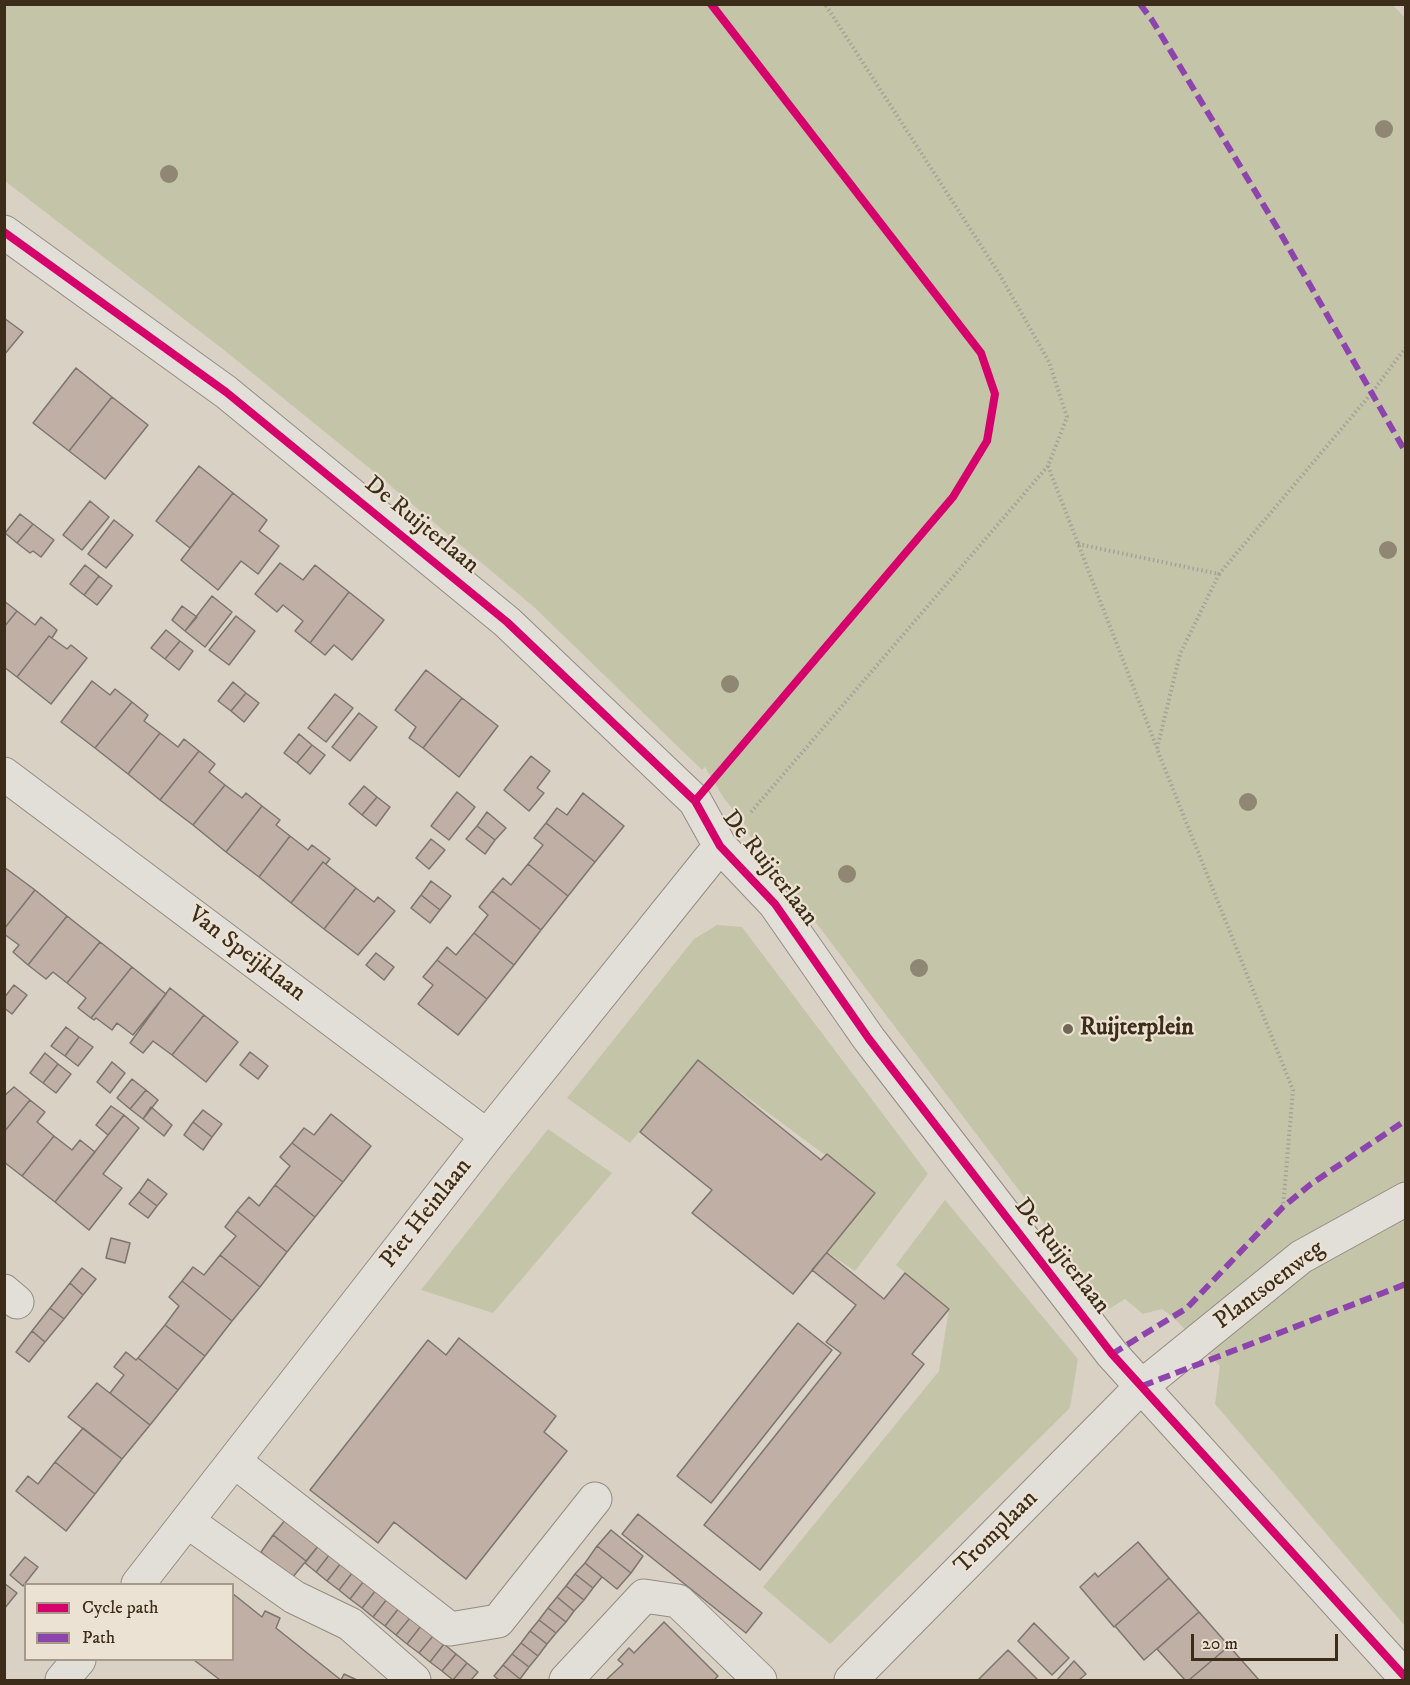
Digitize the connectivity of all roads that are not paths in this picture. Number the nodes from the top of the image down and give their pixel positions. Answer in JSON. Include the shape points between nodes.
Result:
{"nodes":[{"id":1,"x":4,"y":232,"type":"edge"},
{"id":2,"x":4,"y":774,"type":"edge"},
{"id":3,"x":720,"y":846,"type":"junction"},
{"id":4,"x":488,"y":1136,"type":"junction"},
{"id":5,"x":1406,"y":1199,"type":"edge"},
{"id":6,"x":1142,"y":1386,"type":"junction"},
{"id":7,"x":234,"y":1461,"type":"junction"},
{"id":8,"x":595,"y":1499,"type":"dead end"},
{"id":9,"x":188,"y":1521,"type":"junction"},
{"id":10,"x":139,"y":1583,"type":"edge"},
{"id":11,"x":1406,"y":1678,"type":"edge"},
{"id":12,"x":414,"y":1680,"type":"edge"},
{"id":13,"x":566,"y":1680,"type":"edge"},
{"id":14,"x":760,"y":1680,"type":"edge"},
{"id":15,"x":851,"y":1680,"type":"edge"}],
"edges":[{"from":1,"to":3,"type":"street","name":"De Ruijterlaan","via":[[226,392],[507,622],[695,801]]},
{"from":2,"to":4,"type":"street","name":"Van Speijklaan"},
{"from":3,"to":4,"type":"street","name":"Piet Heinlaan"},
{"from":3,"to":6,"type":"street","name":"De Ruijterlaan","via":[[775,904],[869,1039],[1112,1354]]},
{"from":4,"to":7,"type":"street","name":"Piet Heinlaan"},
{"from":5,"to":6,"type":"street","name":"Plantsoenweg","via":[[1301,1257]]},
{"from":6,"to":11,"type":"street","name":"De Ruijterlaan"},
{"from":6,"to":15,"type":"street","name":"Tromplaan"},
{"from":7,"to":8,"type":"street","via":[[450,1629],[498,1621]]},
{"from":7,"to":9,"type":"street","name":"Piet Heinlaan"},
{"from":9,"to":10,"type":"street","name":"Piet Heinlaan"},
{"from":9,"to":12,"type":"street","via":[[294,1597],[350,1624]]},
{"from":13,"to":14,"type":"street","via":[[644,1596],[678,1601]]}]}
